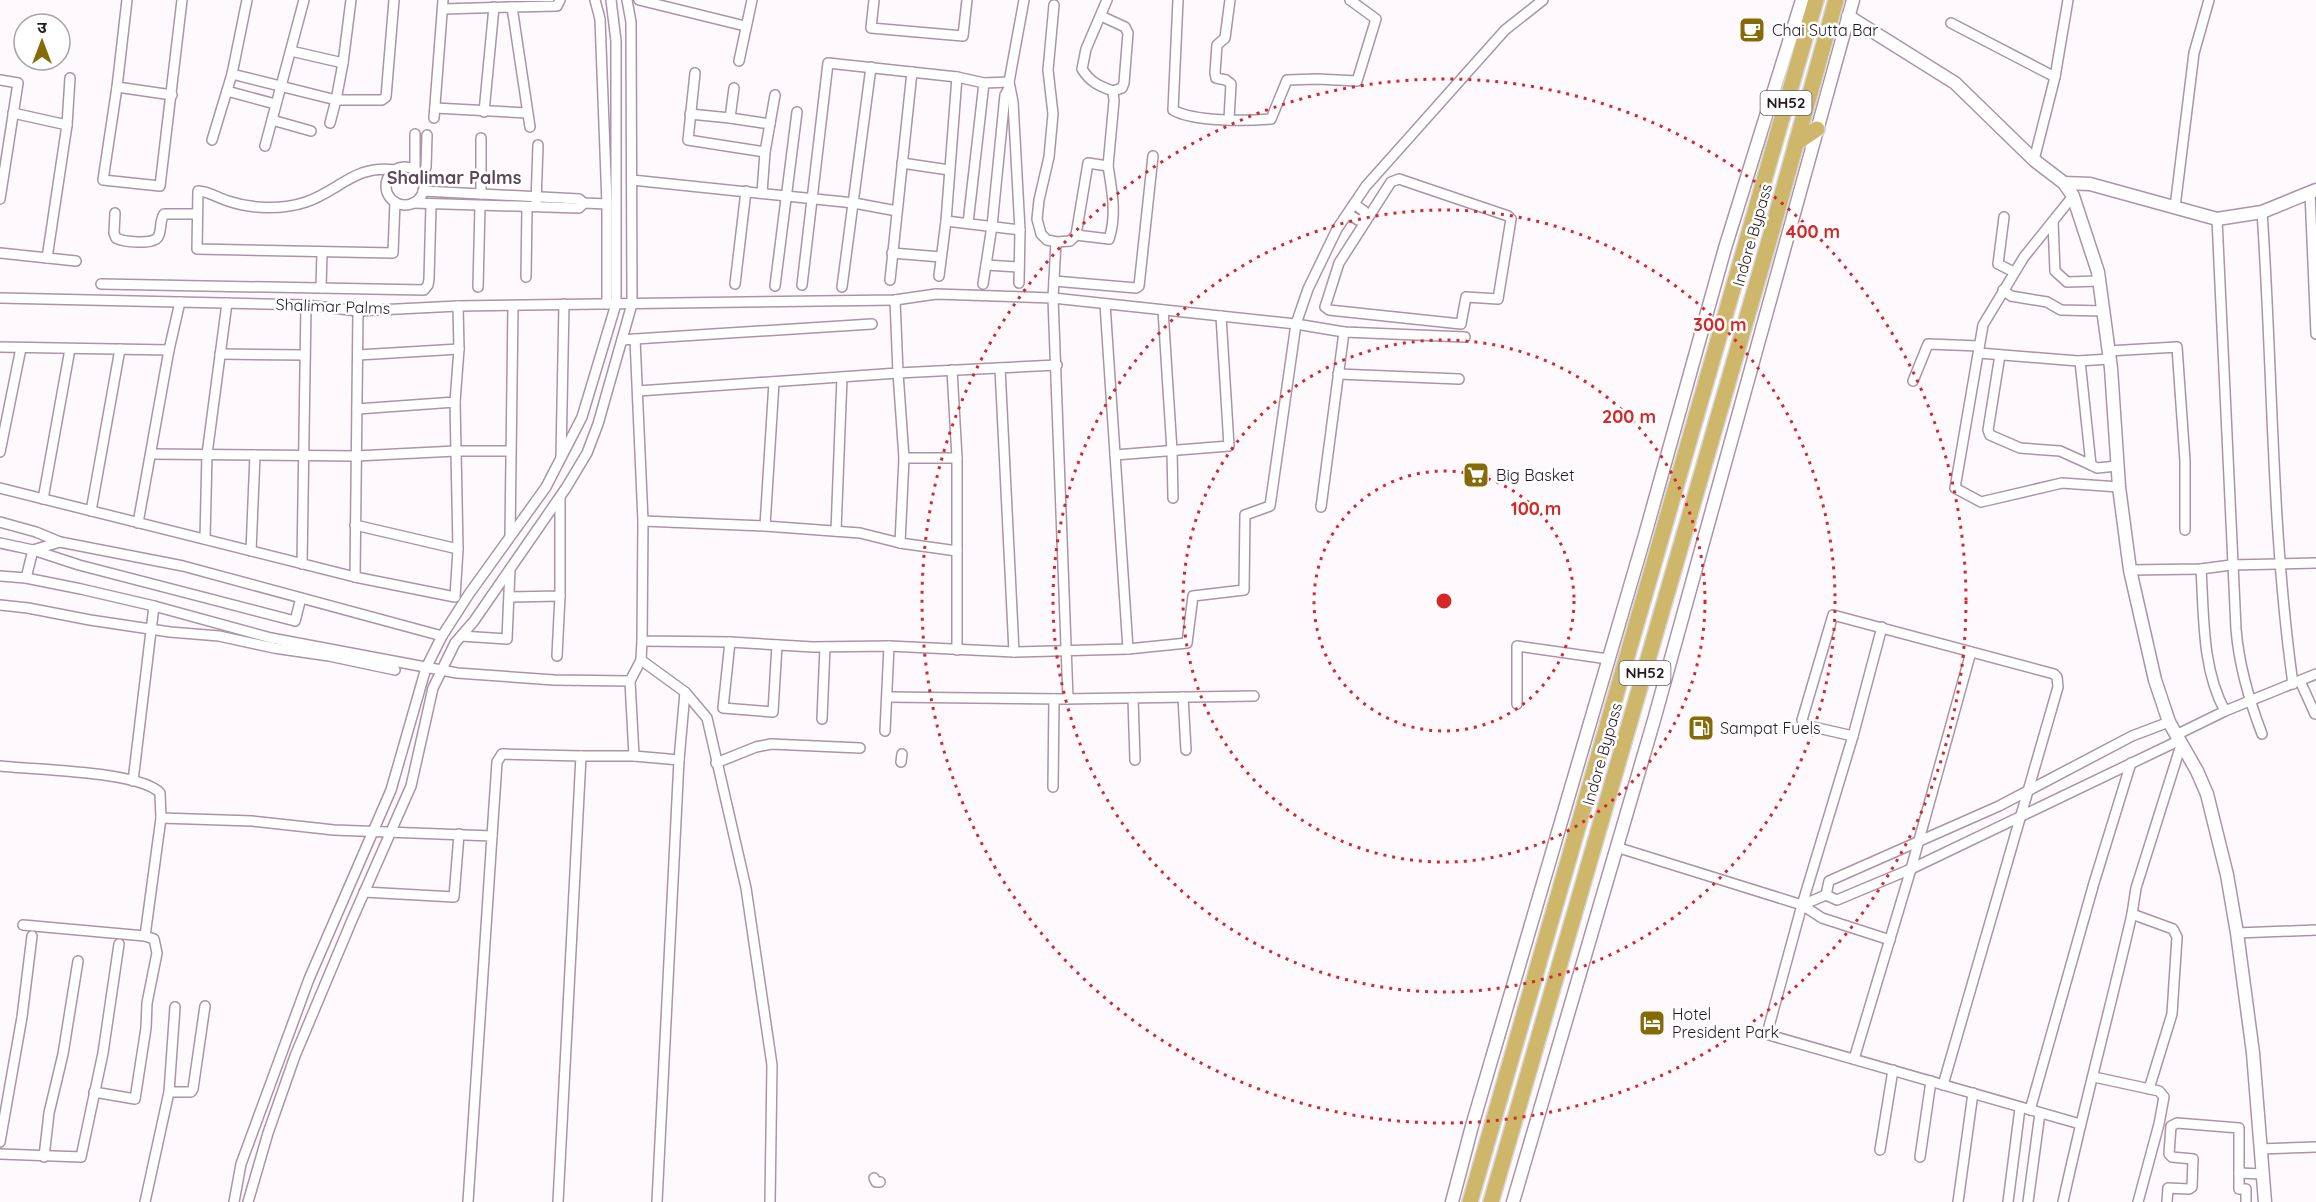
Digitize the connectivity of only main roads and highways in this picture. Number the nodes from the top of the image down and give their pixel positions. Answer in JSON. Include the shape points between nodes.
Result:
{"nodes":[{"id":1,"x":1816,"y":0,"type":"edge"},
{"id":2,"x":1836,"y":0,"type":"edge"},
{"id":3,"x":1764,"y":124,"type":"road end"},
{"id":4,"x":1779,"y":129,"type":"junction"},
{"id":5,"x":1817,"y":129,"type":"road end"},
{"id":6,"x":1797,"y":143,"type":"junction"},
{"id":7,"x":1470,"y":1202,"type":"edge"},
{"id":8,"x":1491,"y":1202,"type":"edge"}],
"edges":[{"from":1,"to":4,"type":"highway","number":"NH52"},
{"from":2,"to":6,"type":"highway","number":"NH52"},
{"from":3,"to":4,"type":"highway"},
{"from":4,"to":7,"type":"highway","name":"Indore Bypass","number":"NH52"},
{"from":5,"to":6,"type":"highway"},
{"from":6,"to":8,"type":"highway","name":"Indore Bypass","number":"NH52"}]}
